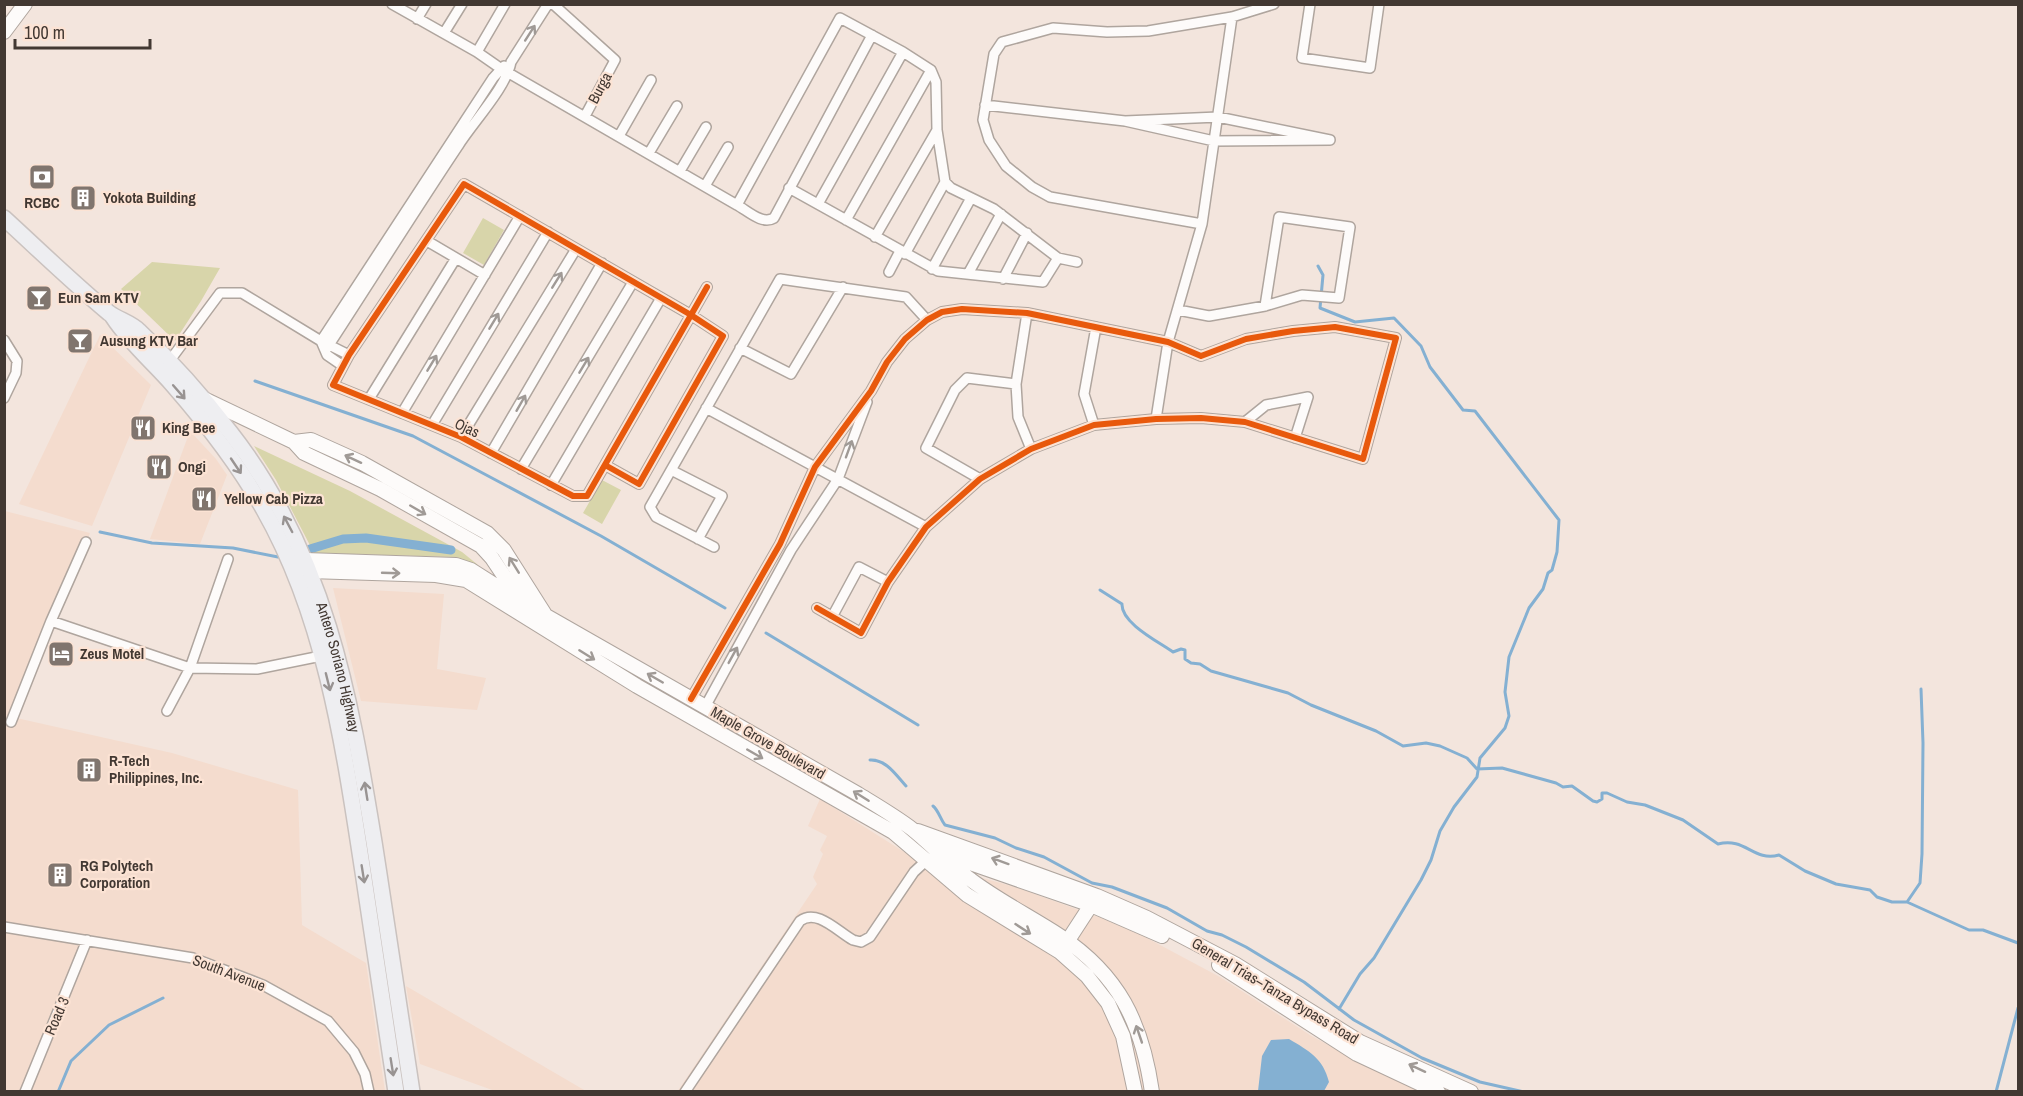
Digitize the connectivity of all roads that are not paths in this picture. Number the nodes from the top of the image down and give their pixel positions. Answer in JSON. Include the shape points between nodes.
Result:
{"nodes":[{"id":1,"x":25,"y":4,"type":"edge"},
{"id":2,"x":392,"y":4,"type":"edge"},
{"id":3,"x":426,"y":4,"type":"edge"},
{"id":4,"x":462,"y":4,"type":"edge"},
{"id":5,"x":505,"y":4,"type":"edge"},
{"id":6,"x":548,"y":4,"type":"edge"},
{"id":7,"x":553,"y":4,"type":"edge"},
{"id":8,"x":1274,"y":4,"type":"edge"},
{"id":9,"x":1310,"y":4,"type":"edge"},
{"id":10,"x":1379,"y":4,"type":"edge"},
{"id":11,"x":1232,"y":17,"type":"junction"},
{"id":12,"x":417,"y":19,"type":"junction"},
{"id":13,"x":4,"y":32,"type":"edge"},
{"id":14,"x":444,"y":33,"type":"junction"},
{"id":15,"x":872,"y":35,"type":"junction"},
{"id":16,"x":477,"y":52,"type":"junction"},
{"id":17,"x":903,"y":52,"type":"junction"},
{"id":18,"x":505,"y":70,"type":"junction"},
{"id":19,"x":931,"y":70,"type":"junction"},
{"id":20,"x":651,"y":80,"type":"dead end"},
{"id":21,"x":985,"y":105,"type":"junction"},
{"id":22,"x":677,"y":106,"type":"dead end"},
{"id":23,"x":585,"y":117,"type":"junction"},
{"id":24,"x":1218,"y":117,"type":"junction"},
{"id":25,"x":1125,"y":121,"type":"junction"},
{"id":26,"x":706,"y":127,"type":"dead end"},
{"id":27,"x":937,"y":130,"type":"junction"},
{"id":28,"x":619,"y":136,"type":"junction"},
{"id":29,"x":1214,"y":141,"type":"junction"},
{"id":30,"x":728,"y":147,"type":"dead end"},
{"id":31,"x":649,"y":153,"type":"junction"},
{"id":32,"x":680,"y":171,"type":"junction"},
{"id":33,"x":945,"y":182,"type":"junction"},
{"id":34,"x":705,"y":186,"type":"junction"},
{"id":35,"x":789,"y":188,"type":"junction"},
{"id":36,"x":971,"y":198,"type":"junction"},
{"id":37,"x":818,"y":204,"type":"junction"},
{"id":38,"x":737,"y":205,"type":"junction"},
{"id":39,"x":1000,"y":214,"type":"junction"},
{"id":40,"x":520,"y":216,"type":"junction"},
{"id":41,"x":846,"y":220,"type":"junction"},
{"id":42,"x":5,"y":221,"type":"edge"},
{"id":43,"x":1202,"y":224,"type":"junction"},
{"id":44,"x":548,"y":232,"type":"junction"},
{"id":45,"x":1028,"y":233,"type":"junction"},
{"id":46,"x":875,"y":237,"type":"junction"},
{"id":47,"x":427,"y":241,"type":"junction"},
{"id":48,"x":576,"y":249,"type":"junction"},
{"id":49,"x":903,"y":253,"type":"junction"},
{"id":50,"x":456,"y":258,"type":"junction"},
{"id":51,"x":1058,"y":258,"type":"junction"},
{"id":52,"x":1077,"y":262,"type":"dead end"},
{"id":53,"x":602,"y":264,"type":"junction"},
{"id":54,"x":932,"y":269,"type":"junction"},
{"id":55,"x":889,"y":272,"type":"dead end"},
{"id":56,"x":968,"y":274,"type":"junction"},
{"id":57,"x":485,"y":275,"type":"junction"},
{"id":58,"x":1003,"y":279,"type":"junction"},
{"id":59,"x":633,"y":282,"type":"junction"},
{"id":60,"x":707,"y":286,"type":"dead end"},
{"id":61,"x":843,"y":287,"type":"junction"},
{"id":62,"x":661,"y":298,"type":"junction"},
{"id":63,"x":1265,"y":306,"type":"junction"},
{"id":64,"x":1178,"y":310,"type":"junction"},
{"id":65,"x":1027,"y":313,"type":"junction"},
{"id":66,"x":691,"y":315,"type":"junction"},
{"id":67,"x":927,"y":320,"type":"junction"},
{"id":68,"x":1096,"y":327,"type":"junction"},
{"id":69,"x":4,"y":340,"type":"edge"},
{"id":70,"x":1168,"y":342,"type":"junction"},
{"id":71,"x":325,"y":343,"type":"junction"},
{"id":72,"x":740,"y":348,"type":"junction"},
{"id":73,"x":349,"y":355,"type":"junction"},
{"id":74,"x":343,"y":366,"type":"junction"},
{"id":75,"x":165,"y":367,"type":"junction"},
{"id":76,"x":1016,"y":384,"type":"junction"},
{"id":77,"x":871,"y":391,"type":"junction"},
{"id":78,"x":201,"y":397,"type":"junction"},
{"id":79,"x":4,"y":398,"type":"edge"},
{"id":80,"x":369,"y":399,"type":"junction"},
{"id":81,"x":706,"y":408,"type":"junction"},
{"id":82,"x":402,"y":413,"type":"junction"},
{"id":83,"x":1156,"y":419,"type":"junction"},
{"id":84,"x":1245,"y":422,"type":"junction"},
{"id":85,"x":432,"y":425,"type":"junction"},
{"id":86,"x":1094,"y":425,"type":"junction"},
{"id":87,"x":461,"y":437,"type":"junction"},
{"id":88,"x":1295,"y":438,"type":"junction"},
{"id":89,"x":294,"y":442,"type":"junction"},
{"id":90,"x":1031,"y":449,"type":"junction"},
{"id":91,"x":491,"y":453,"type":"junction"},
{"id":92,"x":605,"y":465,"type":"junction"},
{"id":93,"x":815,"y":467,"type":"junction"},
{"id":94,"x":521,"y":469,"type":"junction"},
{"id":95,"x":671,"y":470,"type":"junction"},
{"id":96,"x":838,"y":479,"type":"junction"},
{"id":97,"x":980,"y":479,"type":"junction"},
{"id":98,"x":551,"y":484,"type":"junction"},
{"id":99,"x":926,"y":527,"type":"junction"},
{"id":100,"x":698,"y":539,"type":"junction"},
{"id":101,"x":86,"y":542,"type":"dead end"},
{"id":102,"x":780,"y":544,"type":"junction"},
{"id":103,"x":714,"y":547,"type":"dead end"},
{"id":104,"x":791,"y":550,"type":"junction"},
{"id":105,"x":228,"y":559,"type":"dead end"},
{"id":106,"x":302,"y":566,"type":"junction"},
{"id":107,"x":888,"y":582,"type":"junction"},
{"id":108,"x":520,"y":601,"type":"junction"},
{"id":109,"x":817,"y":608,"type":"dead end"},
{"id":110,"x":832,"y":617,"type":"junction"},
{"id":111,"x":541,"y":619,"type":"junction"},
{"id":112,"x":51,"y":621,"type":"junction"},
{"id":113,"x":337,"y":652,"type":"junction"},
{"id":114,"x":321,"y":657,"type":"junction"},
{"id":115,"x":190,"y":668,"type":"junction"},
{"id":116,"x":692,"y":699,"type":"junction"},
{"id":117,"x":705,"y":707,"type":"junction"},
{"id":118,"x":167,"y":711,"type":"dead end"},
{"id":119,"x":11,"y":722,"type":"dead end"},
{"id":120,"x":910,"y":828,"type":"junction"},
{"id":121,"x":893,"y":832,"type":"joint"},
{"id":122,"x":932,"y":856,"type":"junction"},
{"id":123,"x":1091,"y":905,"type":"junction"},
{"id":124,"x":4,"y":927,"type":"edge"},
{"id":125,"x":87,"y":940,"type":"junction"},
{"id":126,"x":1063,"y":947,"type":"junction"},
{"id":127,"x":26,"y":1092,"type":"edge"},
{"id":128,"x":369,"y":1092,"type":"edge"},
{"id":129,"x":396,"y":1092,"type":"edge"},
{"id":130,"x":412,"y":1092,"type":"edge"},
{"id":131,"x":685,"y":1092,"type":"edge"},
{"id":132,"x":1135,"y":1092,"type":"edge"},
{"id":133,"x":1152,"y":1092,"type":"edge"},
{"id":134,"x":1438,"y":1092,"type":"edge"},
{"id":135,"x":1471,"y":1092,"type":"edge"}],
"edges":[{"from":1,"to":13,"type":"main road"},
{"from":2,"to":12,"type":"street"},
{"from":3,"to":12,"type":"street"},
{"from":4,"to":14,"type":"street"},
{"from":5,"to":16,"type":"street"},
{"from":18,"to":6,"type":"street","one_way":true},
{"from":7,"to":23,"type":"street","name":"Burga","via":[[615,60]]},
{"from":8,"to":11,"type":"street"},
{"from":9,"to":10,"type":"street","via":[[1302,58],[1370,68]]},
{"from":11,"to":21,"type":"street","via":[[1148,31],[1107,33],[1053,28],[1002,42],[994,54]]},
{"from":11,"to":24,"type":"street"},
{"from":12,"to":14,"type":"street"},
{"from":14,"to":16,"type":"street"},
{"from":15,"to":17,"type":"street"},
{"from":15,"to":35,"type":"street"},
{"from":15,"to":38,"type":"street","via":[[840,18]]},
{"from":16,"to":18,"type":"street"},
{"from":17,"to":19,"type":"street"},
{"from":17,"to":37,"type":"street"},
{"from":18,"to":23,"type":"street"},
{"from":18,"to":71,"type":"street"},
{"from":19,"to":27,"type":"street","via":[[936,82]]},
{"from":19,"to":41,"type":"street"},
{"from":20,"to":28,"type":"street"},
{"from":21,"to":25,"type":"street"},
{"from":21,"to":43,"type":"street","via":[[982,120],[989,140],[1006,166],[1032,188],[1050,197]]},
{"from":22,"to":31,"type":"street"},
{"from":23,"to":28,"type":"street"},
{"from":24,"to":25,"type":"street"},
{"from":24,"to":29,"type":"street"},
{"from":24,"to":29,"type":"street","via":[[1330,140]]},
{"from":25,"to":29,"type":"street"},
{"from":26,"to":32,"type":"street"},
{"from":27,"to":33,"type":"street"},
{"from":27,"to":46,"type":"street"},
{"from":28,"to":31,"type":"street"},
{"from":29,"to":43,"type":"street"},
{"from":30,"to":34,"type":"street"},
{"from":31,"to":32,"type":"street"},
{"from":32,"to":34,"type":"street"},
{"from":33,"to":36,"type":"street"},
{"from":33,"to":49,"type":"street"},
{"from":34,"to":38,"type":"street"},
{"from":35,"to":37,"type":"street"},
{"from":35,"to":38,"type":"street","via":[[769,221]]},
{"from":36,"to":39,"type":"street"},
{"from":36,"to":54,"type":"street"},
{"from":37,"to":41,"type":"street"},
{"from":39,"to":45,"type":"street"},
{"from":39,"to":56,"type":"street"},
{"from":40,"to":44,"type":"street"},
{"from":40,"to":47,"type":"street","via":[[464,184]]},
{"from":40,"to":57,"type":"street"},
{"from":41,"to":46,"type":"street"},
{"from":42,"to":75,"type":"main road","name":"Antero Soriano Highway","via":[[112,315],[127,338]]},
{"from":43,"to":64,"type":"street"},
{"from":44,"to":48,"type":"street"},
{"from":85,"to":44,"type":"street","one_way":true},
{"from":45,"to":51,"type":"street"},
{"from":45,"to":58,"type":"street"},
{"from":46,"to":49,"type":"street"},
{"from":47,"to":50,"type":"street"},
{"from":47,"to":73,"type":"street"},
{"from":48,"to":53,"type":"street"},
{"from":87,"to":48,"type":"street","one_way":true},
{"from":49,"to":54,"type":"street"},
{"from":49,"to":55,"type":"street"},
{"from":50,"to":57,"type":"street"},
{"from":50,"to":80,"type":"street"},
{"from":51,"to":52,"type":"street"},
{"from":51,"to":58,"type":"street","via":[[1043,282]]},
{"from":53,"to":59,"type":"street"},
{"from":91,"to":53,"type":"street","one_way":true},
{"from":54,"to":56,"type":"street"},
{"from":56,"to":58,"type":"street"},
{"from":82,"to":57,"type":"street","one_way":true},
{"from":59,"to":62,"type":"street"},
{"from":94,"to":59,"type":"street","one_way":true},
{"from":60,"to":66,"type":"street"},
{"from":61,"to":67,"type":"street","via":[[906,297]]},
{"from":61,"to":72,"type":"street","via":[[780,279]]},
{"from":61,"to":72,"type":"street","via":[[791,374]]},
{"from":62,"to":66,"type":"street"},
{"from":62,"to":98,"type":"street"},
{"from":63,"to":63,"type":"street","via":[[1302,295],[1340,298],[1350,227],[1279,217]]},
{"from":63,"to":64,"type":"street","via":[[1209,316]]},
{"from":64,"to":70,"type":"street"},
{"from":65,"to":67,"type":"street","via":[[962,309],[942,312]]},
{"from":65,"to":68,"type":"street"},
{"from":65,"to":76,"type":"street"},
{"from":66,"to":92,"type":"street"},
{"from":66,"to":92,"type":"street","via":[[723,336],[639,484]]},
{"from":67,"to":77,"type":"street","via":[[905,339]]},
{"from":68,"to":70,"type":"street"},
{"from":68,"to":86,"type":"street","via":[[1084,394]]},
{"from":69,"to":79,"type":"street","via":[[17,361],[16,373]]},
{"from":70,"to":83,"type":"street"},
{"from":70,"to":88,"type":"street","via":[[1201,356],[1246,339],[1335,327],[1396,338],[1363,459]]},
{"from":71,"to":73,"type":"street"},
{"from":71,"to":74,"type":"street","via":[[327,355]]},
{"from":71,"to":75,"type":"street","via":[[242,293],[220,293]]},
{"from":72,"to":81,"type":"street"},
{"from":73,"to":74,"type":"street"},
{"from":74,"to":80,"type":"street","name":"Ojas","via":[[333,385]]},
{"from":75,"to":78,"type":"main road","name":"Antero Soriano Highway"},
{"from":75,"to":106,"type":"main road","name":"Antero Soriano Highway","one_way":true},
{"from":76,"to":90,"type":"street","via":[[1018,417]]},
{"from":76,"to":97,"type":"street","via":[[967,378],[955,390],[926,448]]},
{"from":77,"to":93,"type":"street"},
{"from":96,"to":77,"type":"street","one_way":true},
{"from":78,"to":89,"type":"main road","name":"Maple Grove Boulevard"},
{"from":106,"to":78,"type":"main road","name":"Antero Soriano Highway","one_way":true,"via":[[286,519],[258,471]]},
{"from":80,"to":82,"type":"street","name":"Ojas"},
{"from":81,"to":93,"type":"street"},
{"from":81,"to":95,"type":"street"},
{"from":82,"to":85,"type":"street","name":"Ojas"},
{"from":83,"to":84,"type":"street"},
{"from":83,"to":86,"type":"street"},
{"from":84,"to":88,"type":"street"},
{"from":84,"to":88,"type":"street","via":[[1266,405],[1308,397]]},
{"from":85,"to":87,"type":"street","name":"Ojas"},
{"from":86,"to":90,"type":"street"},
{"from":87,"to":91,"type":"street","name":"Ojas"},
{"from":89,"to":108,"type":"main road","name":"Maple Grove Boulevard","one_way":true,"via":[[304,453],[380,489],[481,546]]},
{"from":111,"to":89,"type":"main road","name":"Maple Grove Boulevard","one_way":true,"via":[[508,555],[487,533],[362,463],[311,440]]},
{"from":90,"to":97,"type":"street"},
{"from":91,"to":94,"type":"street","name":"Ojas"},
{"from":92,"to":98,"type":"street","name":"Ojas","via":[[587,496],[573,496]]},
{"from":93,"to":96,"type":"street"},
{"from":93,"to":102,"type":"street"},
{"from":94,"to":98,"type":"street","name":"Ojas"},
{"from":95,"to":100,"type":"street","via":[[650,507],[656,517]]},
{"from":95,"to":100,"type":"street","via":[[722,496]]},
{"from":96,"to":99,"type":"street"},
{"from":96,"to":104,"type":"street"},
{"from":97,"to":99,"type":"street"},
{"from":99,"to":107,"type":"street"},
{"from":100,"to":103,"type":"street"},
{"from":101,"to":112,"type":"street"},
{"from":102,"to":104,"type":"street"},
{"from":102,"to":116,"type":"street"},
{"from":117,"to":104,"type":"street","one_way":true},
{"from":105,"to":115,"type":"street"},
{"from":106,"to":108,"type":"main road","via":[[456,565]]},
{"from":106,"to":111,"type":"main road","one_way":true,"via":[[458,577]]},
{"from":106,"to":113,"type":"main road","name":"Antero Soriano Highway"},
{"from":106,"to":114,"type":"main road","name":"Antero Soriano Highway","via":[[307,608]]},
{"from":107,"to":110,"type":"street","via":[[859,567]]},
{"from":107,"to":110,"type":"street","via":[[861,633]]},
{"from":108,"to":111,"type":"main road"},
{"from":109,"to":110,"type":"street"},
{"from":116,"to":111,"type":"main road","name":"Maple Grove Boulevard","one_way":true},
{"from":111,"to":121,"type":"main road","name":"Maple Grove Boulevard","one_way":true,"via":[[637,686]]},
{"from":112,"to":115,"type":"street"},
{"from":112,"to":119,"type":"street"},
{"from":113,"to":114,"type":"street"},
{"from":130,"to":113,"type":"main road","name":"Antero Soriano Highway","one_way":true,"via":[[360,757]]},
{"from":114,"to":115,"type":"street","via":[[257,669]]},
{"from":114,"to":129,"type":"main road","name":"Antero Soriano Highway","one_way":true,"via":[[347,771]]},
{"from":115,"to":118,"type":"street"},
{"from":116,"to":117,"type":"main road","name":"Maple Grove Boulevard"},
{"from":120,"to":117,"type":"main road","name":"Maple Grove Boulevard","one_way":true},
{"from":120,"to":122,"type":"main road","name":"Maple Grove Boulevard"},
{"from":135,"to":120,"type":"main road","name":"General Trias–Tanza Bypass Road","one_way":true,"via":[[1360,1042],[1235,964],[1147,918]]},
{"from":121,"to":122,"type":"main road","name":"General Trias–Tanza Bypass Road"},
{"from":122,"to":123,"type":"main road","name":"General Trias–Tanza Bypass Road"},
{"from":122,"to":126,"type":"main road","name":"Maple Grove Boulevard"},
{"from":122,"to":131,"type":"street","via":[[914,872],[866,940],[857,942],[815,917],[807,916],[800,921]]},
{"from":123,"to":126,"type":"main road"},
{"from":123,"to":134,"type":"main road","name":"General Trias–Tanza Bypass Road","via":[[1222,967],[1357,1054]]},
{"from":124,"to":125,"type":"street","name":"South Avenue"},
{"from":125,"to":127,"type":"street","name":"Road 3"},
{"from":125,"to":128,"type":"street","name":"South Avenue","via":[[193,958],[263,985],[328,1021],[354,1052]]},
{"from":126,"to":132,"type":"main road","name":"Maple Grove Boulevard","via":[[1108,1003],[1123,1036]]},
{"from":133,"to":126,"type":"main road","name":"Maple Grove Boulevard","one_way":true,"via":[[1143,1046],[1124,1001],[1094,963]]}]}
